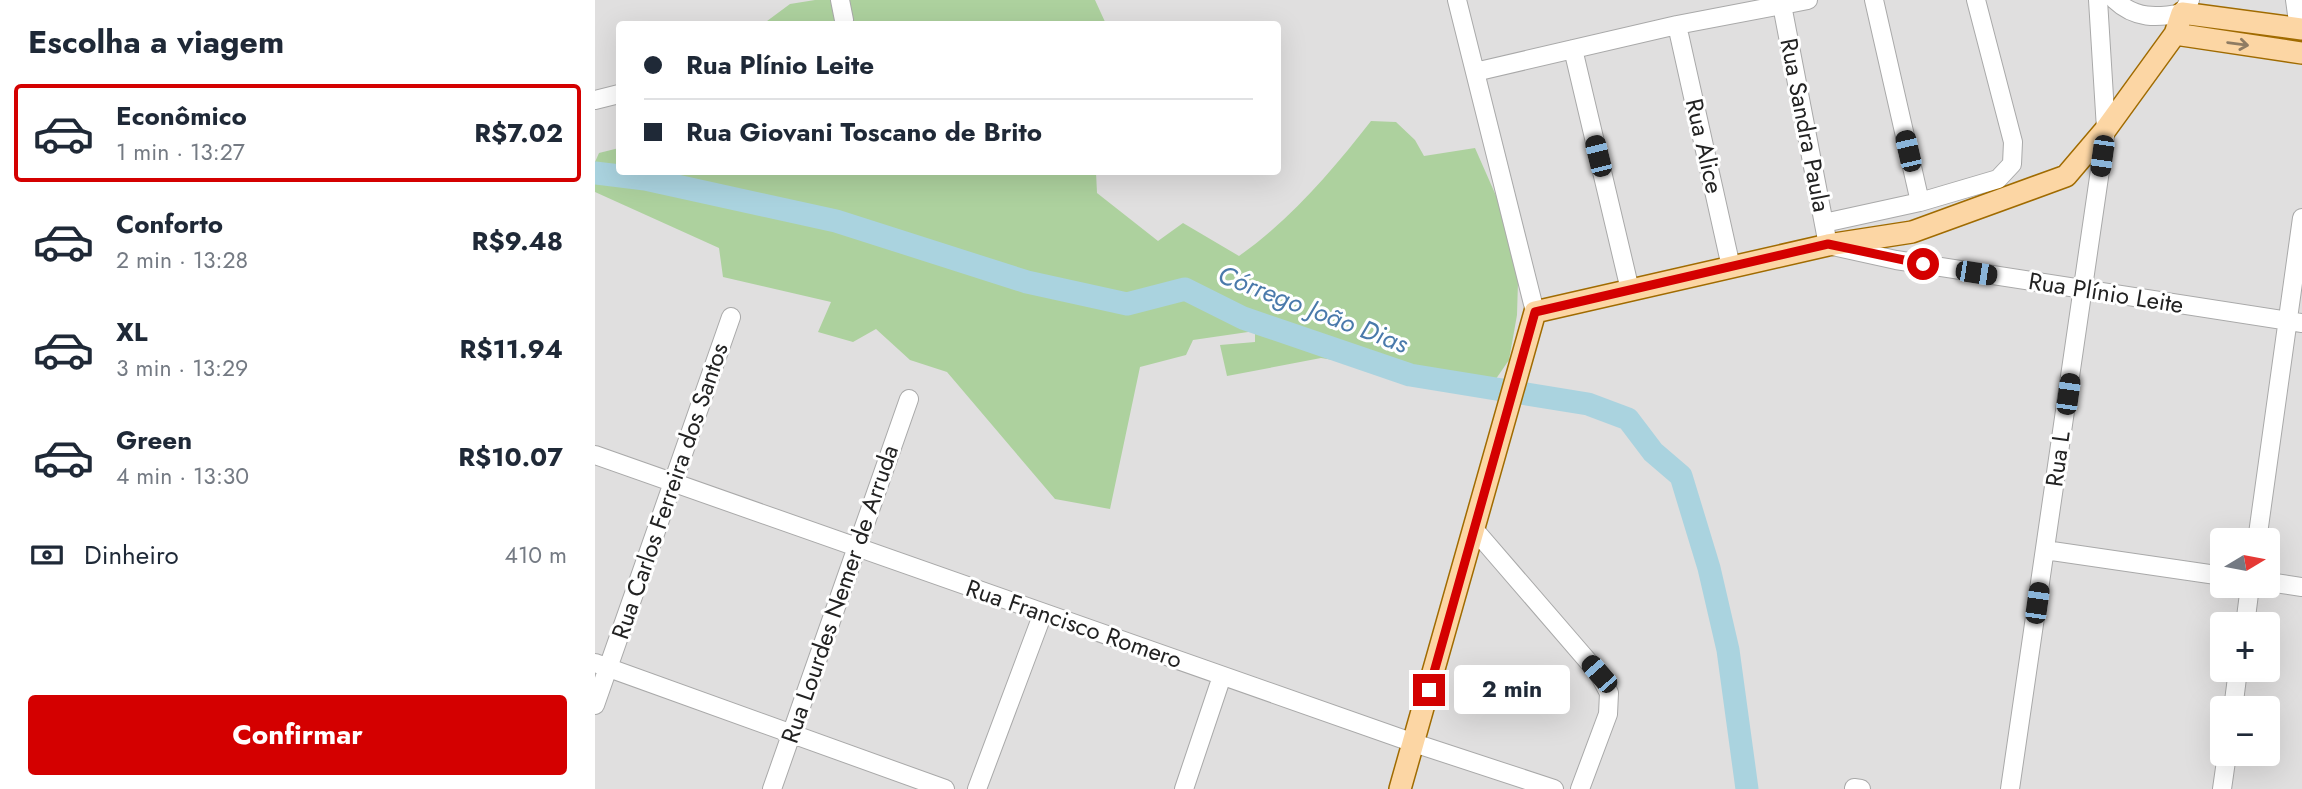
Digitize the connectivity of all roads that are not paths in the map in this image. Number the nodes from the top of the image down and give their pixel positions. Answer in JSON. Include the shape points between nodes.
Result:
{"nodes":[{"id":1,"x":840,"y":0,"type":"edge"},
{"id":2,"x":1457,"y":0,"type":"edge"},
{"id":3,"x":1808,"y":0,"type":"edge"},
{"id":4,"x":1874,"y":0,"type":"edge"},
{"id":5,"x":1976,"y":0,"type":"edge"},
{"id":6,"x":2098,"y":0,"type":"edge"},
{"id":7,"x":2115,"y":0,"type":"edge"},
{"id":8,"x":2295,"y":0,"type":"edge"},
{"id":9,"x":1782,"y":5,"type":"junction"},
{"id":10,"x":2186,"y":7,"type":"edge"},
{"id":11,"x":2160,"y":17,"type":"junction"},
{"id":12,"x":844,"y":20,"type":"dead end"},
{"id":13,"x":1677,"y":24,"type":"junction"},
{"id":14,"x":2301,"y":29,"type":"edge"},
{"id":15,"x":2175,"y":34,"type":"junction"},
{"id":16,"x":1573,"y":49,"type":"junction"},
{"id":17,"x":2302,"y":53,"type":"edge"},
{"id":18,"x":1475,"y":72,"type":"junction"},
{"id":19,"x":616,"y":95,"type":"edge"},
{"id":20,"x":595,"y":100,"type":"edge"},
{"id":21,"x":2106,"y":129,"type":"junction"},
{"id":22,"x":1920,"y":202,"type":"junction"},
{"id":23,"x":2302,"y":218,"type":"edge"},
{"id":24,"x":1824,"y":223,"type":"junction"},
{"id":25,"x":1828,"y":244,"type":"junction"},
{"id":26,"x":1731,"y":267,"type":"junction"},
{"id":27,"x":1630,"y":290,"type":"junction"},
{"id":28,"x":2083,"y":290,"type":"junction"},
{"id":29,"x":1535,"y":312,"type":"junction"},
{"id":30,"x":731,"y":317,"type":"dead end"},
{"id":31,"x":2295,"y":321,"type":"edge"},
{"id":32,"x":909,"y":399,"type":"dead end"},
{"id":33,"x":595,"y":455,"type":"edge"},
{"id":34,"x":673,"y":482,"type":"junction"},
{"id":35,"x":1473,"y":528,"type":"junction"},
{"id":36,"x":2259,"y":528,"type":"edge"},
{"id":37,"x":857,"y":547,"type":"junction"},
{"id":38,"x":2045,"y":550,"type":"junction"},
{"id":39,"x":2210,"y":574,"type":"edge"},
{"id":40,"x":2280,"y":584,"type":"edge"},
{"id":41,"x":2302,"y":587,"type":"edge"},
{"id":42,"x":1043,"y":612,"type":"junction"},
{"id":43,"x":601,"y":666,"type":"edge"},
{"id":44,"x":1221,"y":676,"type":"junction"},
{"id":45,"x":595,"y":705,"type":"edge"},
{"id":46,"x":791,"y":732,"type":"junction"},
{"id":47,"x":1415,"y":743,"type":"junction"},
{"id":48,"x":2225,"y":766,"type":"edge"},
{"id":49,"x":772,"y":789,"type":"edge"},
{"id":50,"x":945,"y":789,"type":"edge"},
{"id":51,"x":977,"y":789,"type":"edge"},
{"id":52,"x":1184,"y":789,"type":"edge"},
{"id":53,"x":1400,"y":789,"type":"edge"},
{"id":54,"x":1554,"y":789,"type":"edge"},
{"id":55,"x":1580,"y":789,"type":"edge"},
{"id":56,"x":2010,"y":789,"type":"edge"},
{"id":57,"x":2222,"y":789,"type":"edge"}],
"edges":[{"from":1,"to":12,"type":"street"},
{"from":2,"to":18,"type":"street"},
{"from":3,"to":9,"type":"street"},
{"from":4,"to":22,"type":"street"},
{"from":5,"to":22,"type":"street","via":[[2013,142],[2012,164],[1998,179]]},
{"from":6,"to":21,"type":"street","name":"Rua L"},
{"from":7,"to":11,"type":"street","via":[[2140,16]]},
{"from":8,"to":14,"type":"street"},
{"from":9,"to":13,"type":"street"},
{"from":9,"to":24,"type":"street","name":"Rua Sandra Paula"},
{"from":10,"to":11,"type":"street"},
{"from":10,"to":14,"type":"main road"},
{"from":10,"to":15,"type":"main road"},
{"from":11,"to":15,"type":"street"},
{"from":13,"to":16,"type":"street"},
{"from":13,"to":26,"type":"street","name":"Rua Alice"},
{"from":15,"to":17,"type":"main road","one_way":true},
{"from":15,"to":21,"type":"main road"},
{"from":16,"to":18,"type":"street"},
{"from":16,"to":27,"type":"street"},
{"from":18,"to":29,"type":"street"},
{"from":19,"to":20,"type":"street"},
{"from":21,"to":25,"type":"main road","via":[[2066,176],[1912,232]]},
{"from":21,"to":28,"type":"street","name":"Rua L"},
{"from":22,"to":24,"type":"street"},
{"from":23,"to":31,"type":"street"},
{"from":24,"to":25,"type":"street","name":"Rua Sandra Paula"},
{"from":25,"to":26,"type":"main road"},
{"from":25,"to":28,"type":"street","name":"Rua Plínio Leite","via":[[1896,260]]},
{"from":26,"to":27,"type":"main road"},
{"from":27,"to":29,"type":"main road"},
{"from":28,"to":31,"type":"street","name":"Rua Plínio Leite"},
{"from":28,"to":38,"type":"street","name":"Rua L"},
{"from":29,"to":35,"type":"main road"},
{"from":30,"to":34,"type":"street","name":"Rua Carlos Ferreira dos Santos"},
{"from":31,"to":36,"type":"street"},
{"from":32,"to":37,"type":"street","name":"Rua Lourdes Nemer de Arruda"},
{"from":33,"to":34,"type":"street","name":"Rua Francisco Romero"},
{"from":34,"to":37,"type":"street","name":"Rua Francisco Romero"},
{"from":34,"to":43,"type":"street","name":"Rua Carlos Ferreira dos Santos"},
{"from":35,"to":47,"type":"main road"},
{"from":35,"to":55,"type":"street","via":[[1599,674],[1609,693],[1608,714]]},
{"from":37,"to":42,"type":"street","name":"Rua Francisco Romero"},
{"from":37,"to":46,"type":"street","name":"Rua Lourdes Nemer de Arruda"},
{"from":38,"to":39,"type":"street"},
{"from":38,"to":56,"type":"street","name":"Rua L"},
{"from":40,"to":41,"type":"street"},
{"from":42,"to":44,"type":"street","name":"Rua Francisco Romero"},
{"from":42,"to":51,"type":"street"},
{"from":43,"to":45,"type":"street","name":"Rua Carlos Ferreira dos Santos"},
{"from":43,"to":46,"type":"street"},
{"from":44,"to":47,"type":"street","name":"Rua Francisco Romero"},
{"from":44,"to":52,"type":"street"},
{"from":46,"to":49,"type":"street","name":"Rua Lourdes Nemer de Arruda"},
{"from":46,"to":50,"type":"street"},
{"from":47,"to":53,"type":"main road"},
{"from":47,"to":54,"type":"street","name":"Rua Francisco Romero"},
{"from":48,"to":57,"type":"street"}]}
